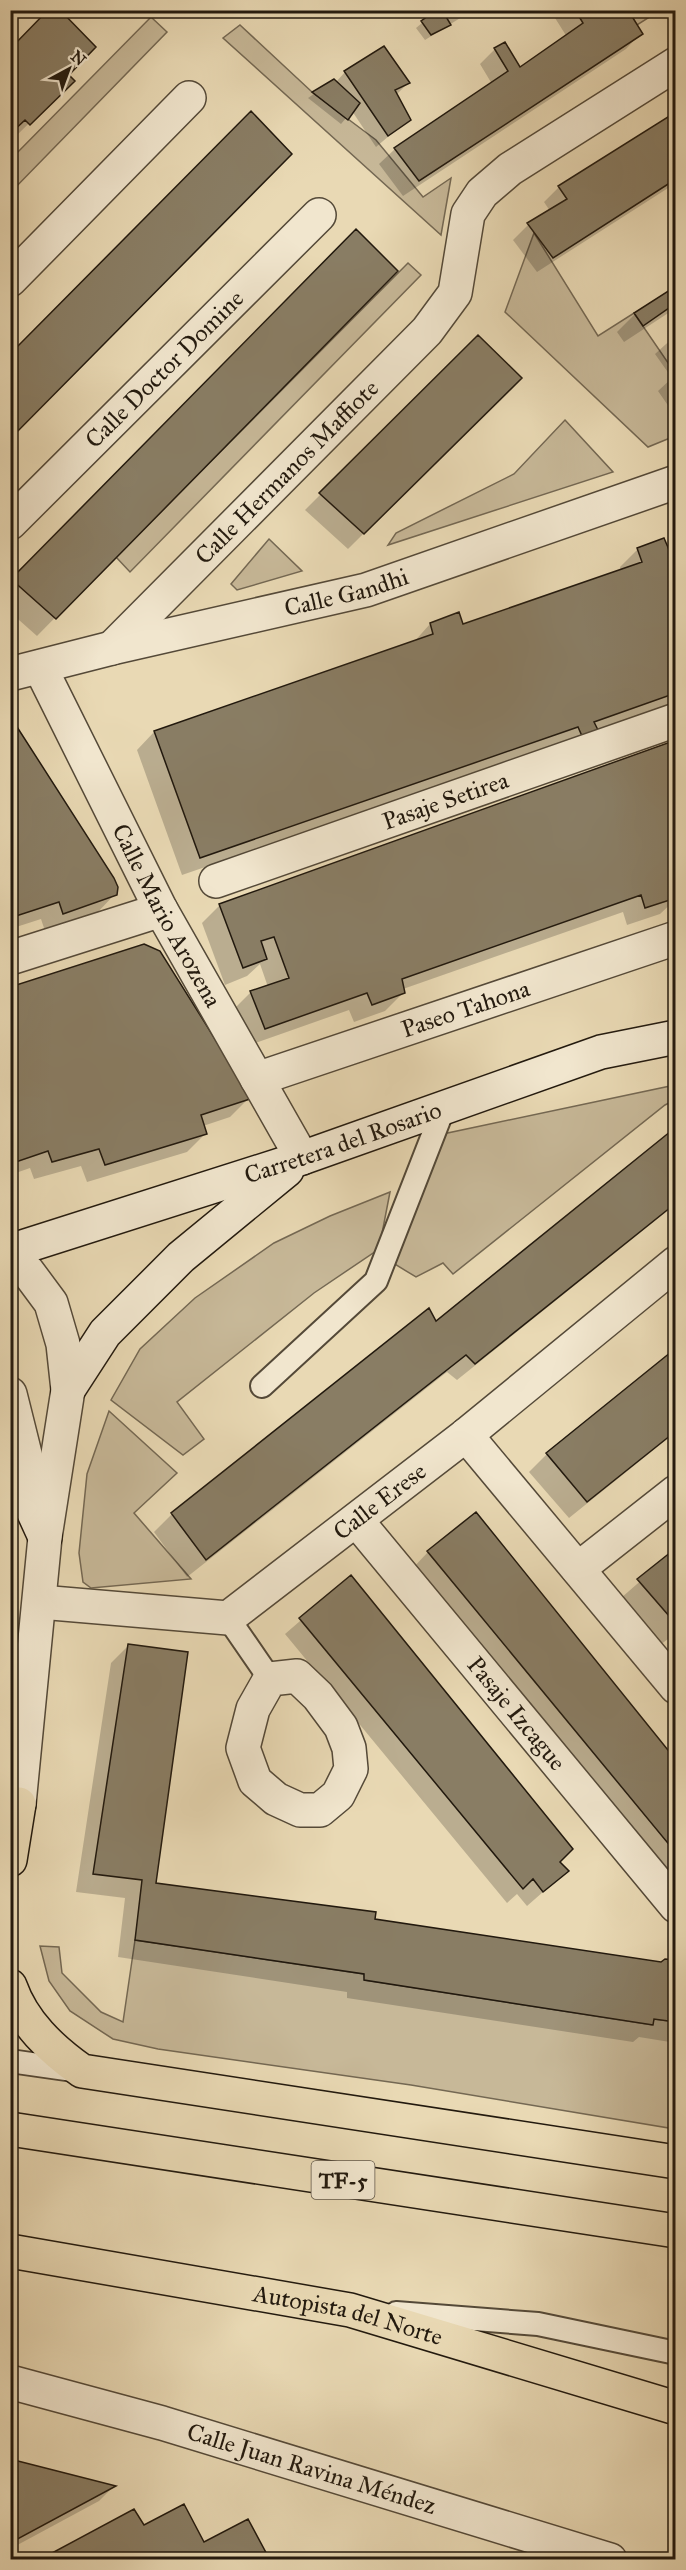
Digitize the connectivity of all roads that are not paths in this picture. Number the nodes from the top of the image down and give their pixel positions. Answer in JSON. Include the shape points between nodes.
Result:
{"nodes":[{"id":1,"x":675,"y":64,"type":"edge"},
{"id":2,"x":189,"y":98,"type":"dead end"},
{"id":3,"x":319,"y":215,"type":"dead end"},
{"id":4,"x":10,"y":280,"type":"edge"},
{"id":5,"x":675,"y":482,"type":"edge"},
{"id":6,"x":10,"y":523,"type":"edge"},
{"id":7,"x":112,"y":648,"type":"junction"},
{"id":8,"x":25,"y":671,"type":"edge"},
{"id":9,"x":675,"y":720,"type":"edge"},
{"id":10,"x":216,"y":881,"type":"dead end"},
{"id":11,"x":161,"y":910,"type":"junction"},
{"id":12,"x":675,"y":938,"type":"edge"},
{"id":13,"x":10,"y":958,"type":"edge"},
{"id":14,"x":675,"y":1037,"type":"edge"},
{"id":15,"x":258,"y":1079,"type":"junction"},
{"id":16,"x":444,"y":1107,"type":"junction"},
{"id":17,"x":302,"y":1158,"type":"junction"},
{"id":18,"x":10,"y":1251,"type":"edge"},
{"id":19,"x":10,"y":1257,"type":"edge"},
{"id":20,"x":675,"y":1263,"type":"edge"},
{"id":21,"x":262,"y":1386,"type":"dead end"},
{"id":22,"x":68,"y":1390,"type":"junction"},
{"id":23,"x":10,"y":1394,"type":"edge"},
{"id":24,"x":466,"y":1435,"type":"junction"},
{"id":25,"x":10,"y":1461,"type":"edge"},
{"id":26,"x":675,"y":1492,"type":"edge"},
{"id":27,"x":357,"y":1521,"type":"junction"},
{"id":28,"x":45,"y":1538,"type":"junction"},
{"id":29,"x":578,"y":1569,"type":"junction"},
{"id":30,"x":40,"y":1602,"type":"junction"},
{"id":31,"x":228,"y":1618,"type":"junction"},
{"id":32,"x":270,"y":1679,"type":"dead end"},
{"id":33,"x":675,"y":1687,"type":"edge"},
{"id":34,"x":15,"y":1817,"type":"edge"},
{"id":35,"x":10,"y":1860,"type":"edge"},
{"id":36,"x":675,"y":1906,"type":"edge"},
{"id":37,"x":10,"y":1986,"type":"edge"},
{"id":38,"x":10,"y":2061,"type":"edge"},
{"id":39,"x":82,"y":2071,"type":"junction"},
{"id":40,"x":10,"y":2129,"type":"edge"},
{"id":41,"x":675,"y":2162,"type":"edge"},
{"id":42,"x":675,"y":2231,"type":"edge"},
{"id":43,"x":10,"y":2251,"type":"edge"},
{"id":44,"x":350,"y":2310,"type":"junction"},
{"id":45,"x":675,"y":2353,"type":"edge"},
{"id":46,"x":10,"y":2382,"type":"edge"},
{"id":47,"x":675,"y":2408,"type":"edge"},
{"id":48,"x":610,"y":2559,"type":"edge"}],
"edges":[{"from":1,"to":7,"type":"street","name":"Calle Hermanos Maffiote","via":[[510,169],[482,193],[468,214],[455,293],[427,331]]},
{"from":2,"to":4,"type":"street"},
{"from":3,"to":6,"type":"street","name":"Calle Doctor Domine"},
{"from":5,"to":7,"type":"street","name":"Calle Gandhi","via":[[366,590]]},
{"from":7,"to":8,"type":"street","name":"Calle Gandhi"},
{"from":8,"to":11,"type":"street","name":"Calle Mario Arozena"},
{"from":9,"to":10,"type":"street","name":"Pasaje Setirea"},
{"from":11,"to":13,"type":"street"},
{"from":11,"to":15,"type":"street","name":"Calle Mario Arozena"},
{"from":12,"to":15,"type":"street","name":"Paseo Tahona"},
{"from":14,"to":16,"type":"street","name":"Carretera del Rosario","via":[[601,1052]]},
{"from":15,"to":17,"type":"street","name":"Calle Mario Arozena"},
{"from":16,"to":17,"type":"street","name":"Carretera del Rosario"},
{"from":16,"to":21,"type":"lane","via":[[376,1281]]},
{"from":17,"to":18,"type":"street","name":"Carretera del Rosario"},
{"from":17,"to":22,"type":"street","via":[[181,1257],[105,1333]]},
{"from":19,"to":22,"type":"street","via":[[28,1272],[51,1303],[63,1344]]},
{"from":20,"to":24,"type":"street","name":"Calle Erese"},
{"from":22,"to":28,"type":"street"},
{"from":23,"to":28,"type":"street"},
{"from":24,"to":27,"type":"street","name":"Calle Erese"},
{"from":24,"to":29,"type":"street"},
{"from":25,"to":28,"type":"street"},
{"from":26,"to":29,"type":"street"},
{"from":27,"to":31,"type":"street","name":"Calle Erese"},
{"from":27,"to":36,"type":"street","name":"Pasaje Izcague"},
{"from":28,"to":30,"type":"street"},
{"from":29,"to":33,"type":"street"},
{"from":30,"to":31,"type":"street"},
{"from":30,"to":34,"type":"street"},
{"from":31,"to":32,"type":"lane"},
{"from":34,"to":35,"type":"highway"},
{"from":37,"to":39,"type":"highway","via":[[15,2001],[46,2044]]},
{"from":38,"to":39,"type":"lane"},
{"from":39,"to":41,"type":"highway"},
{"from":40,"to":42,"type":"highway","number":"TF-5"},
{"from":43,"to":44,"type":"highway","name":"Autopista del Norte"},
{"from":44,"to":45,"type":"lane","via":[[538,2324]]},
{"from":44,"to":47,"type":"highway","name":"Autopista del Norte"},
{"from":46,"to":48,"type":"street","name":"Calle Juan Ravina Méndez","via":[[162,2423]]}]}
